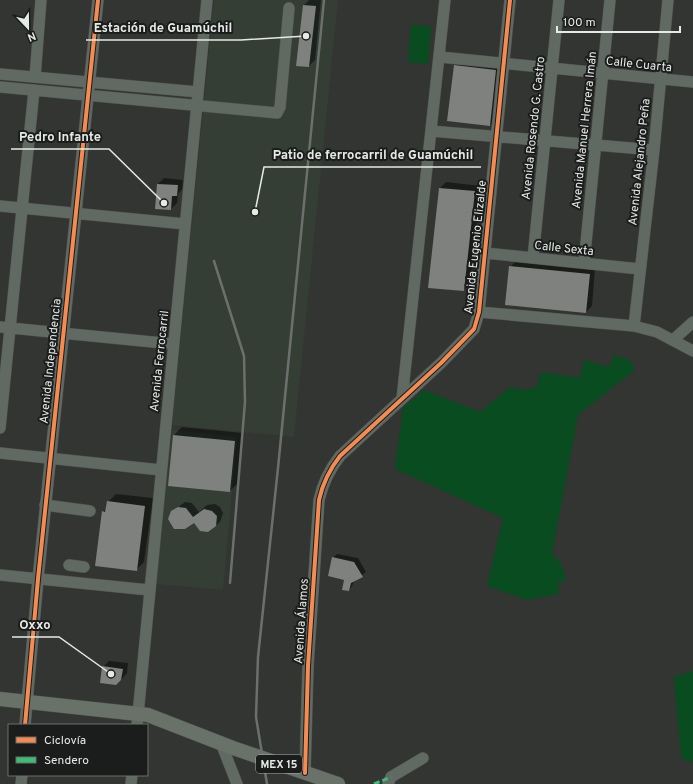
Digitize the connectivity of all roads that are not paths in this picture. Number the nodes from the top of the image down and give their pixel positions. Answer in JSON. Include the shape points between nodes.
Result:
{"nodes":[{"id":1,"x":41,"y":0,"type":"edge"},
{"id":2,"x":98,"y":0,"type":"edge"},
{"id":3,"x":207,"y":0,"type":"edge"},
{"id":4,"x":445,"y":0,"type":"edge"},
{"id":5,"x":510,"y":0,"type":"edge"},
{"id":6,"x":559,"y":0,"type":"edge"},
{"id":7,"x":610,"y":0,"type":"edge"},
{"id":8,"x":668,"y":0,"type":"edge"},
{"id":9,"x":290,"y":8,"type":"dead end"},
{"id":10,"x":440,"y":57,"type":"junction"},
{"id":11,"x":504,"y":63,"type":"junction"},
{"id":12,"x":552,"y":68,"type":"junction"},
{"id":13,"x":603,"y":73,"type":"junction"},
{"id":14,"x":0,"y":74,"type":"edge"},
{"id":15,"x":35,"y":77,"type":"junction"},
{"id":16,"x":661,"y":79,"type":"junction"},
{"id":17,"x":89,"y":82,"type":"junction"},
{"id":18,"x":693,"y":82,"type":"edge"},
{"id":19,"x":0,"y":87,"type":"edge"},
{"id":20,"x":34,"y":90,"type":"junction"},
{"id":21,"x":198,"y":92,"type":"junction"},
{"id":22,"x":88,"y":95,"type":"junction"},
{"id":23,"x":197,"y":105,"type":"junction"},
{"id":24,"x":431,"y":131,"type":"junction"},
{"id":25,"x":496,"y":136,"type":"junction"},
{"id":26,"x":545,"y":141,"type":"junction"},
{"id":27,"x":596,"y":145,"type":"junction"},
{"id":28,"x":654,"y":150,"type":"junction"},
{"id":29,"x":0,"y":206,"type":"edge"},
{"id":30,"x":22,"y":208,"type":"junction"},
{"id":31,"x":76,"y":213,"type":"junction"},
{"id":32,"x":185,"y":224,"type":"junction"},
{"id":33,"x":485,"y":253,"type":"junction"},
{"id":34,"x":533,"y":258,"type":"junction"},
{"id":35,"x":584,"y":263,"type":"junction"},
{"id":36,"x":640,"y":269,"type":"junction"},
{"id":37,"x":479,"y":312,"type":"junction"},
{"id":38,"x":693,"y":322,"type":"edge"},
{"id":39,"x":634,"y":326,"type":"junction"},
{"id":40,"x":5,"y":328,"type":"edge"},
{"id":41,"x":63,"y":333,"type":"junction"},
{"id":42,"x":673,"y":340,"type":"junction"},
{"id":43,"x":173,"y":344,"type":"junction"},
{"id":44,"x":693,"y":351,"type":"edge"},
{"id":45,"x":402,"y":399,"type":"junction"},
{"id":46,"x":0,"y":428,"type":"edge"},
{"id":47,"x":0,"y":453,"type":"edge"},
{"id":48,"x":50,"y":458,"type":"junction"},
{"id":49,"x":161,"y":470,"type":"junction"},
{"id":50,"x":46,"y":505,"type":"junction"},
{"id":51,"x":90,"y":511,"type":"dead end"},
{"id":52,"x":69,"y":565,"type":"dead end"},
{"id":53,"x":84,"y":567,"type":"dead end"},
{"id":54,"x":0,"y":575,"type":"edge"},
{"id":55,"x":38,"y":579,"type":"junction"},
{"id":56,"x":150,"y":590,"type":"junction"},
{"id":57,"x":0,"y":699,"type":"edge"},
{"id":58,"x":27,"y":701,"type":"junction"},
{"id":59,"x":137,"y":719,"type":"edge"},
{"id":60,"x":25,"y":724,"type":"edge"},
{"id":61,"x":221,"y":743,"type":"junction"},
{"id":62,"x":422,"y":758,"type":"dead end"},
{"id":63,"x":305,"y":773,"type":"junction"},
{"id":64,"x":238,"y":784,"type":"edge"},
{"id":65,"x":338,"y":784,"type":"edge"},
{"id":66,"x":388,"y":784,"type":"edge"}],
"edges":[{"from":1,"to":15,"type":"street"},
{"from":2,"to":17,"type":"street","name":"Avenida Independencia"},
{"from":3,"to":21,"type":"street","name":"Avenida Ferrocarril"},
{"from":4,"to":10,"type":"street"},
{"from":5,"to":11,"type":"street","name":"Avenida Eugenio Elizalde"},
{"from":6,"to":12,"type":"street","name":"Avenida Rosendo G. Castro"},
{"from":7,"to":13,"type":"street","name":"Avenida Manuel Herrera Imán"},
{"from":8,"to":16,"type":"street","name":"Avenida Alejandro Peña"},
{"from":9,"to":23,"type":"street","via":[[278,111],[276,113]]},
{"from":10,"to":11,"type":"street","name":"Calle Cuarta"},
{"from":10,"to":24,"type":"street"},
{"from":11,"to":12,"type":"street","name":"Calle Cuarta"},
{"from":11,"to":25,"type":"street","name":"Avenida Eugenio Elizalde"},
{"from":12,"to":13,"type":"street","name":"Calle Cuarta"},
{"from":12,"to":26,"type":"street","name":"Avenida Rosendo G. Castro"},
{"from":13,"to":16,"type":"street","name":"Calle Cuarta"},
{"from":13,"to":27,"type":"street","name":"Avenida Manuel Herrera Imán"},
{"from":14,"to":15,"type":"street"},
{"from":15,"to":17,"type":"street"},
{"from":16,"to":18,"type":"street","name":"Calle Cuarta"},
{"from":16,"to":28,"type":"street","name":"Avenida Alejandro Peña"},
{"from":17,"to":21,"type":"street"},
{"from":17,"to":22,"type":"street","name":"Avenida Independencia"},
{"from":19,"to":20,"type":"street"},
{"from":20,"to":22,"type":"street"},
{"from":20,"to":30,"type":"street"},
{"from":21,"to":23,"type":"street","name":"Avenida Ferrocarril"},
{"from":22,"to":23,"type":"street"},
{"from":22,"to":31,"type":"street","name":"Avenida Independencia"},
{"from":23,"to":32,"type":"street","name":"Avenida Ferrocarril"},
{"from":24,"to":25,"type":"street"},
{"from":24,"to":45,"type":"street"},
{"from":25,"to":26,"type":"street"},
{"from":25,"to":33,"type":"street","name":"Avenida Eugenio Elizalde"},
{"from":26,"to":27,"type":"street"},
{"from":26,"to":34,"type":"street","name":"Avenida Rosendo G. Castro"},
{"from":27,"to":28,"type":"street"},
{"from":27,"to":35,"type":"street","name":"Avenida Manuel Herrera Imán"},
{"from":28,"to":36,"type":"street","name":"Avenida Alejandro Peña"},
{"from":29,"to":30,"type":"street"},
{"from":30,"to":31,"type":"street"},
{"from":30,"to":40,"type":"street"},
{"from":31,"to":32,"type":"street"},
{"from":31,"to":41,"type":"street","name":"Avenida Independencia"},
{"from":32,"to":43,"type":"street","name":"Avenida Ferrocarril"},
{"from":33,"to":34,"type":"street","name":"Calle Sexta"},
{"from":33,"to":37,"type":"street","name":"Avenida Eugenio Elizalde"},
{"from":34,"to":35,"type":"street","name":"Calle Sexta"},
{"from":35,"to":36,"type":"street","name":"Calle Sexta"},
{"from":36,"to":39,"type":"street","name":"Avenida Alejandro Peña"},
{"from":37,"to":39,"type":"street"},
{"from":37,"to":45,"type":"street","name":"Avenida Eugenio Elizalde","via":[[476,327]]},
{"from":38,"to":42,"type":"street"},
{"from":39,"to":42,"type":"street","via":[[650,329]]},
{"from":40,"to":41,"type":"street"},
{"from":40,"to":46,"type":"street"},
{"from":41,"to":43,"type":"street"},
{"from":41,"to":48,"type":"street","name":"Avenida Independencia"},
{"from":42,"to":44,"type":"street"},
{"from":43,"to":49,"type":"street","name":"Avenida Ferrocarril"},
{"from":45,"to":63,"type":"street","name":"Avenida Álamos","via":[[340,456],[328,472],[319,500],[308,666]]},
{"from":47,"to":48,"type":"street"},
{"from":48,"to":49,"type":"street"},
{"from":48,"to":50,"type":"street","name":"Avenida Independencia"},
{"from":49,"to":56,"type":"street","name":"Avenida Ferrocarril"},
{"from":50,"to":51,"type":"street"},
{"from":50,"to":55,"type":"street","name":"Avenida Independencia"},
{"from":52,"to":53,"type":"street"},
{"from":54,"to":55,"type":"street"},
{"from":55,"to":56,"type":"street"},
{"from":55,"to":58,"type":"street","name":"Avenida Independencia"},
{"from":56,"to":59,"type":"street","name":"Avenida Ferrocarril"},
{"from":57,"to":58,"type":"main road","number":"MEX 15"},
{"from":58,"to":59,"type":"main road","number":"MEX 15"},
{"from":58,"to":60,"type":"street","name":"Avenida Independencia"},
{"from":59,"to":61,"type":"main road","number":"MEX 15"},
{"from":61,"to":63,"type":"main road","number":"MEX 15"},
{"from":61,"to":64,"type":"street"},
{"from":62,"to":66,"type":"street","via":[[391,777]]},
{"from":63,"to":65,"type":"main road","number":"MEX 15"}]}
